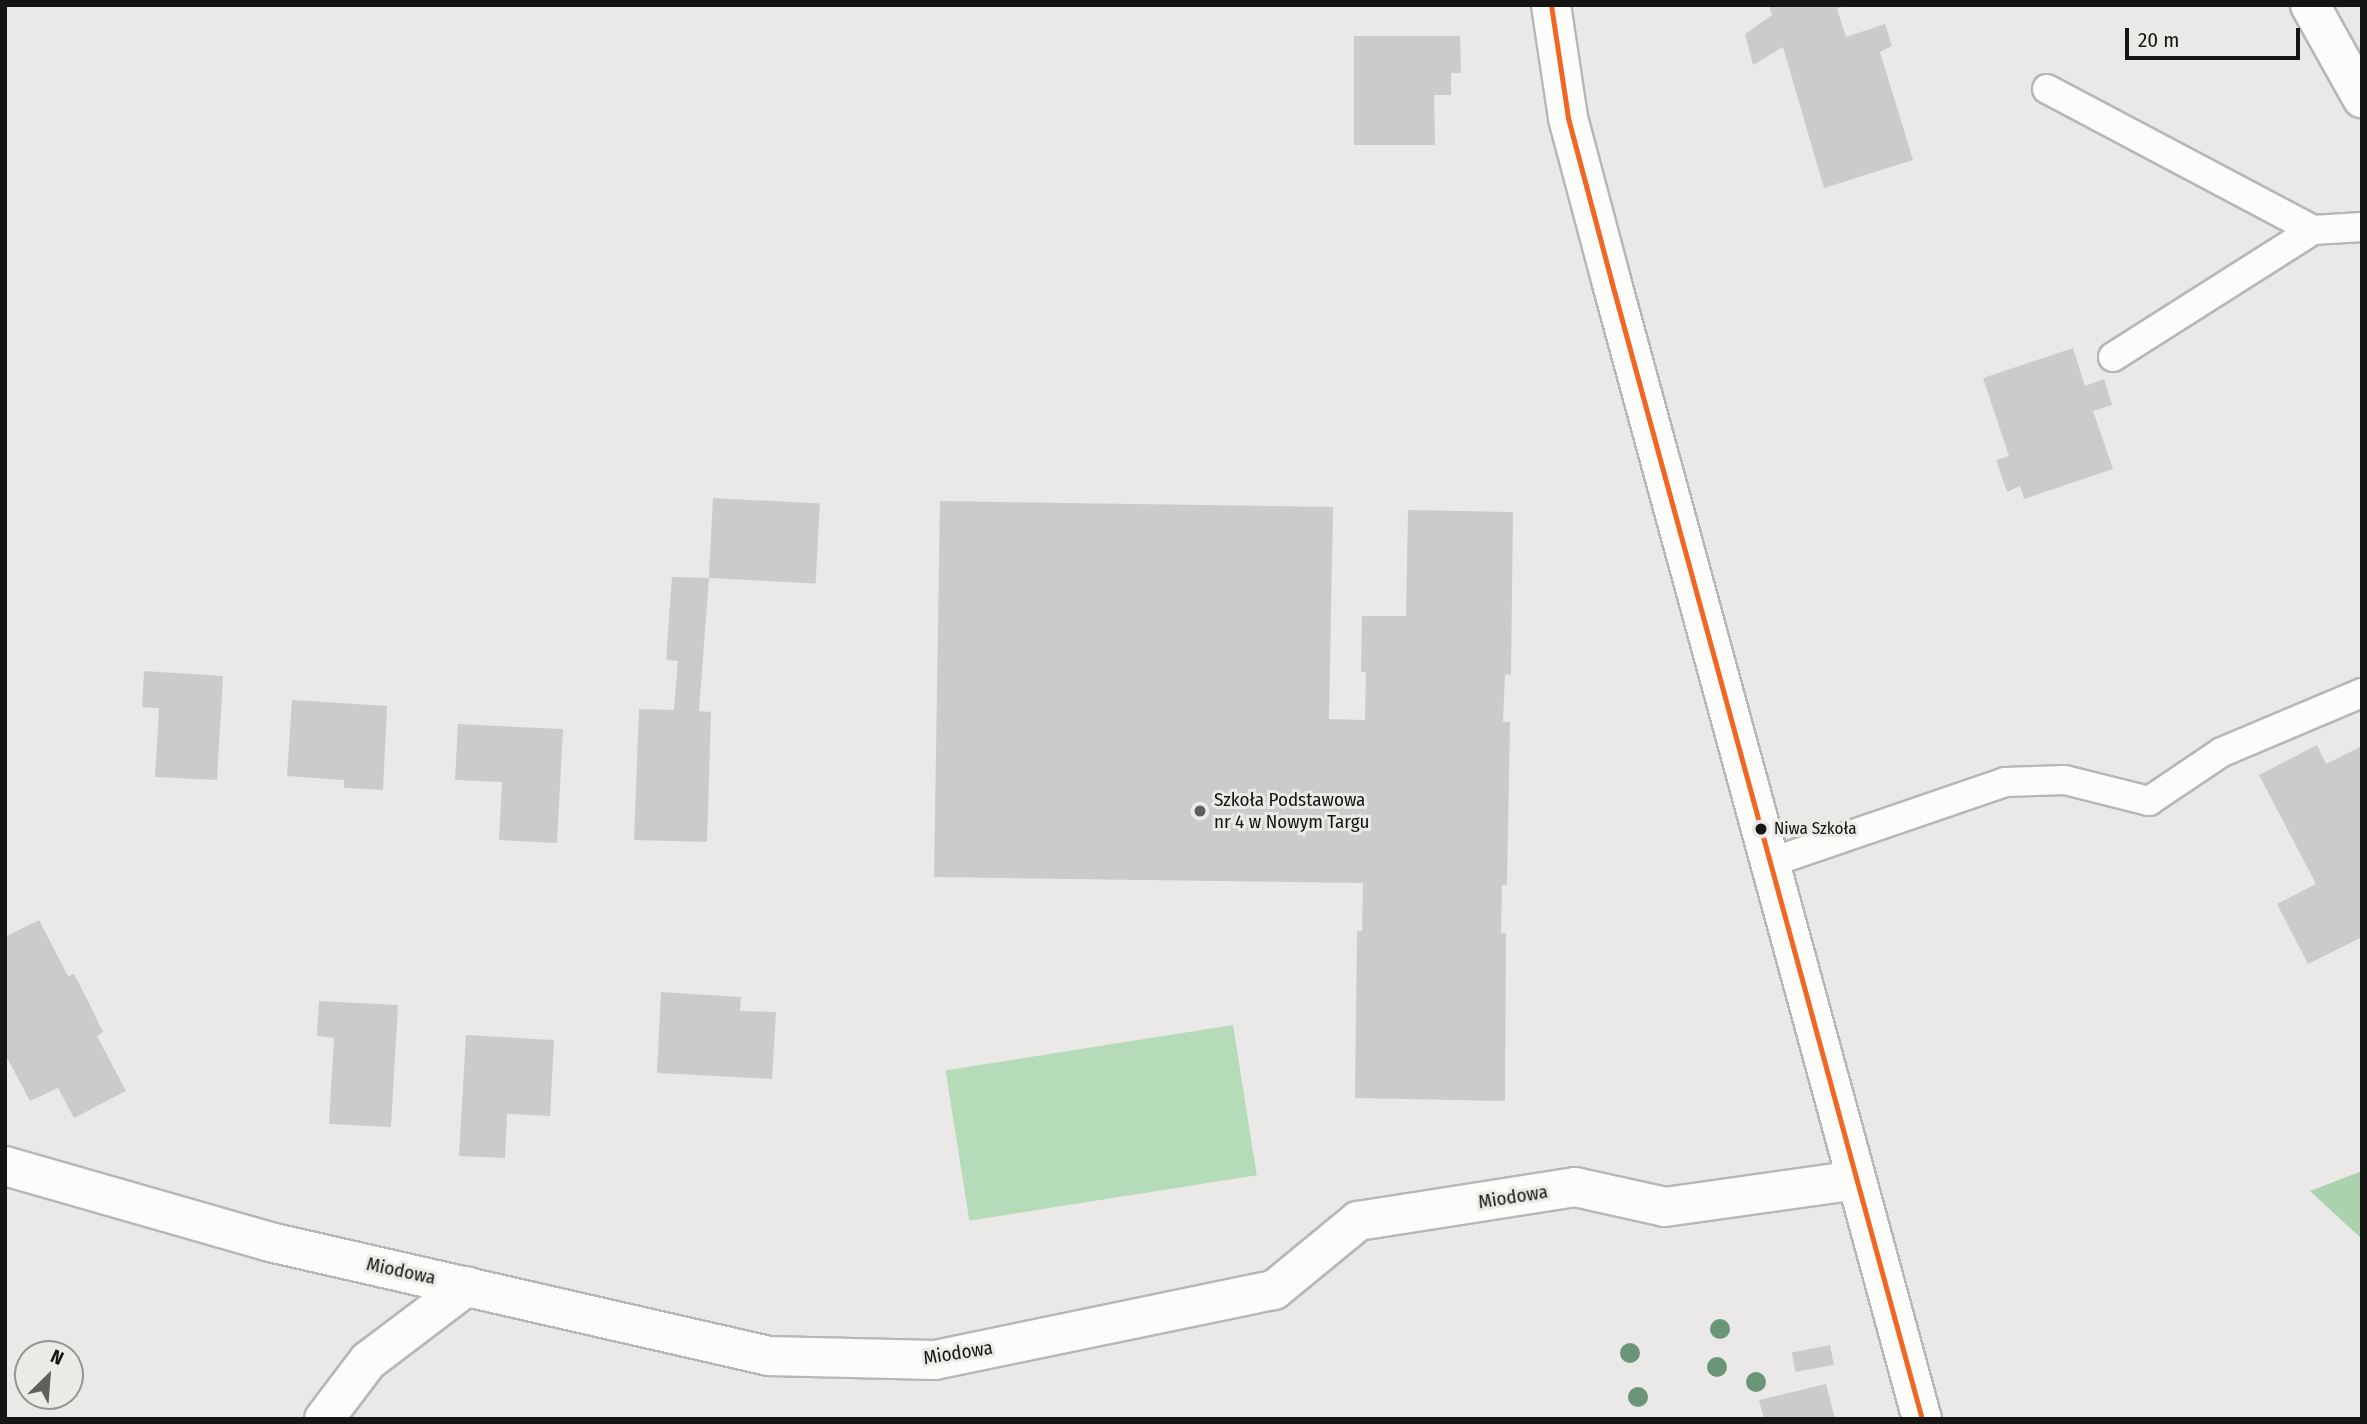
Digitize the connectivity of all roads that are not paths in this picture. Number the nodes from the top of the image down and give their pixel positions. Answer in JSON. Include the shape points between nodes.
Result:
{"nodes":[{"id":1,"x":1550,"y":5,"type":"edge"},
{"id":2,"x":2310,"y":5,"type":"edge"},
{"id":3,"x":2047,"y":89,"type":"dead end"},
{"id":4,"x":2362,"y":98,"type":"edge"},
{"id":5,"x":2362,"y":227,"type":"edge"},
{"id":6,"x":2313,"y":230,"type":"junction"},
{"id":7,"x":2113,"y":357,"type":"dead end"},
{"id":8,"x":2362,"y":693,"type":"edge"},
{"id":9,"x":1772,"y":862,"type":"junction"},
{"id":10,"x":5,"y":1166,"type":"edge"},
{"id":11,"x":1856,"y":1180,"type":"junction"},
{"id":12,"x":467,"y":1286,"type":"junction"},
{"id":13,"x":324,"y":1419,"type":"edge"},
{"id":14,"x":1922,"y":1419,"type":"edge"}],
"edges":[{"from":1,"to":9,"type":"street","via":[[1568,118]]},
{"from":2,"to":4,"type":"street"},
{"from":3,"to":6,"type":"lane"},
{"from":5,"to":6,"type":"lane"},
{"from":6,"to":7,"type":"lane"},
{"from":8,"to":9,"type":"lane","via":[[2222,752],[2149,801],[2065,780],[2005,782]]},
{"from":9,"to":11,"type":"street"},
{"from":10,"to":12,"type":"street","name":"Miodowa","via":[[270,1242]]},
{"from":11,"to":12,"type":"street","name":"Miodowa","via":[[1665,1207],[1575,1187],[1358,1221],[1274,1290],[934,1360],[769,1356]]},
{"from":11,"to":14,"type":"street"},
{"from":12,"to":13,"type":"street","via":[[368,1361]]}]}
